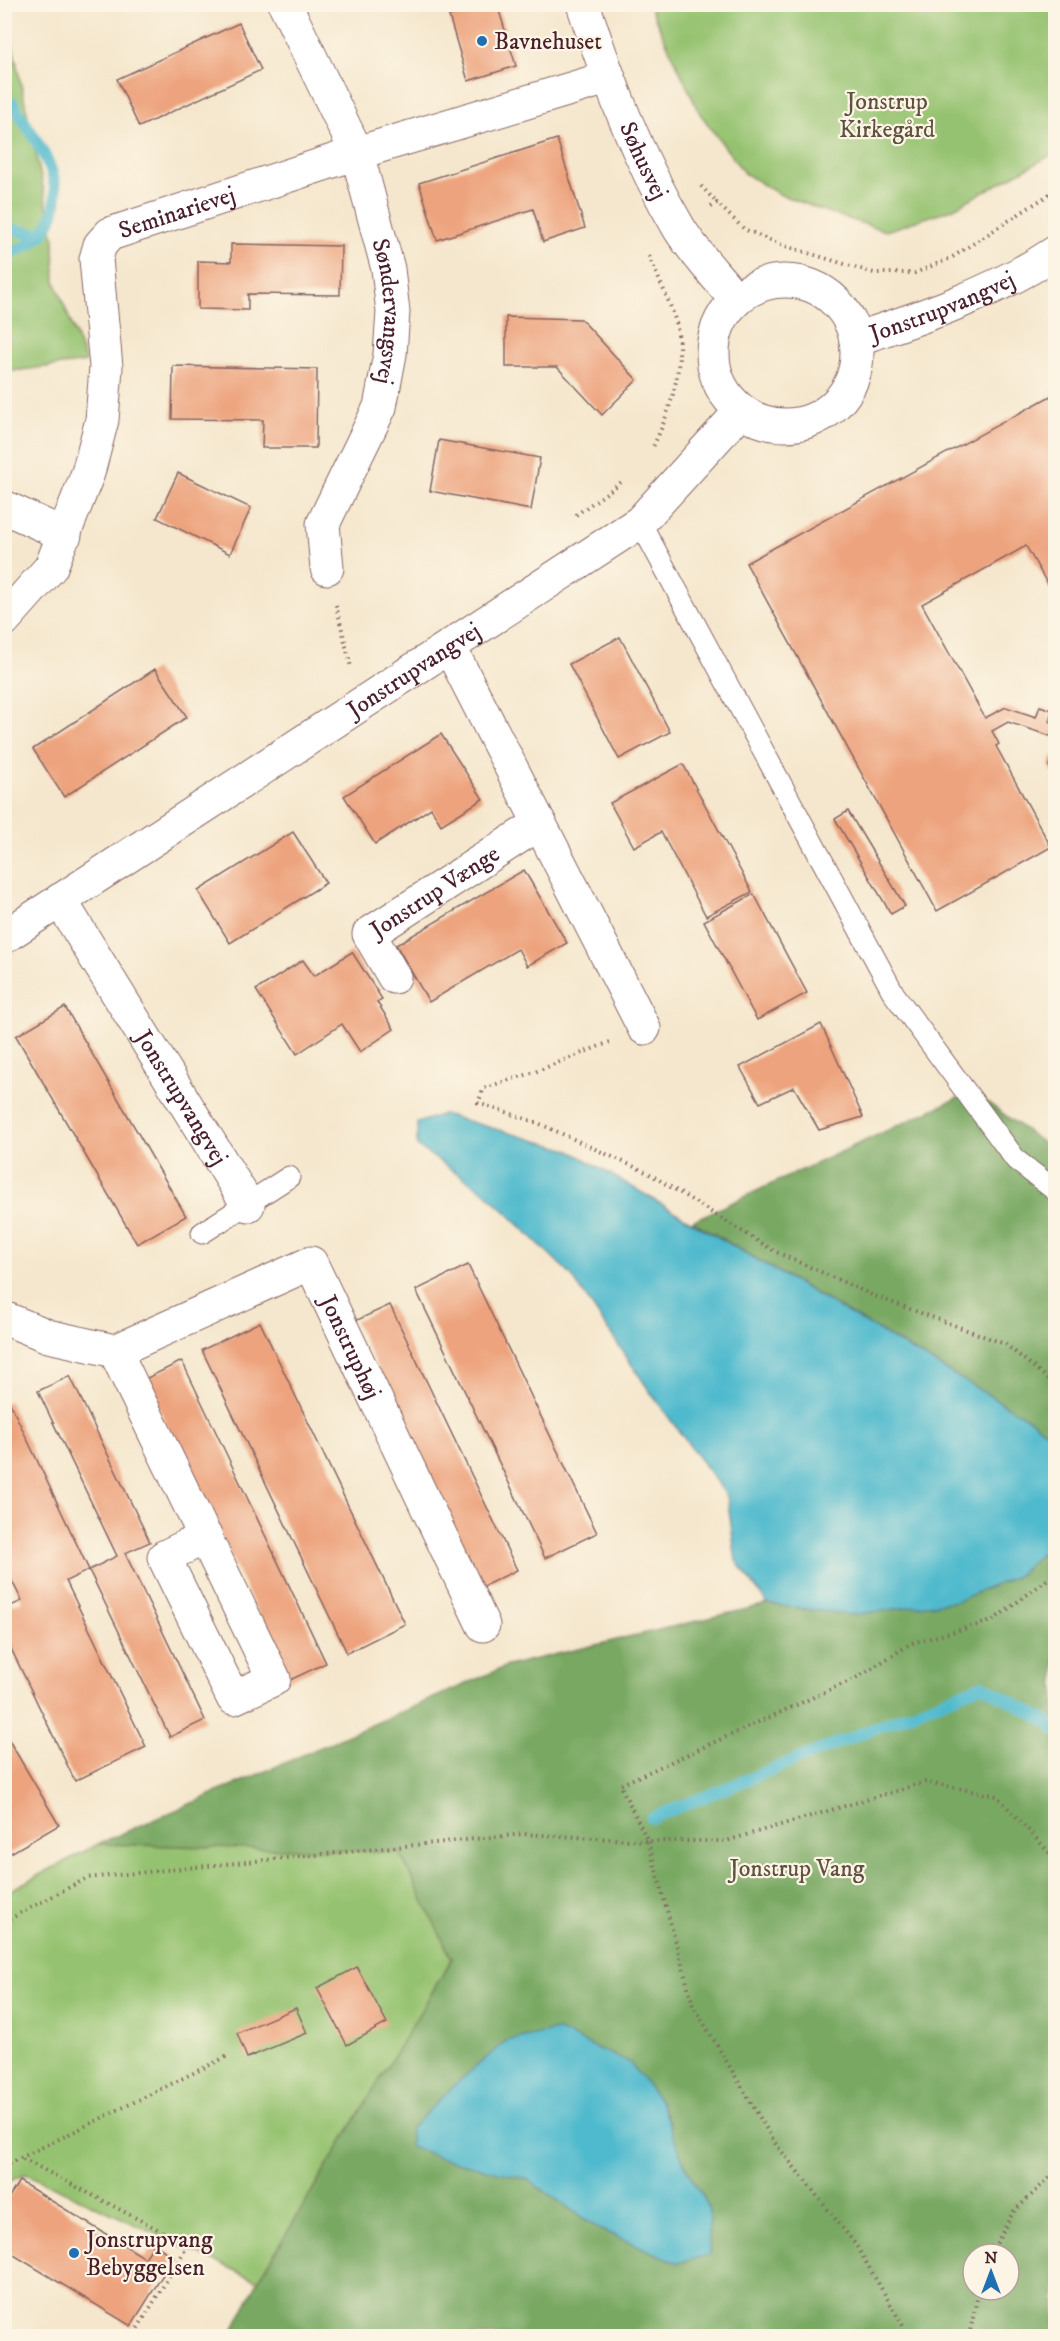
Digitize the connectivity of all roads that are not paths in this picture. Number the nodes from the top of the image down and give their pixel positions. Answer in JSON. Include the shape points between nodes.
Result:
{"nodes":[{"id":1,"x":285,"y":4,"type":"edge"},
{"id":2,"x":583,"y":4,"type":"edge"},
{"id":3,"x":607,"y":78,"type":"junction"},
{"id":4,"x":357,"y":153,"type":"junction"},
{"id":5,"x":1056,"y":252,"type":"edge"},
{"id":6,"x":735,"y":300,"type":"junction"},
{"id":7,"x":856,"y":339,"type":"junction"},
{"id":8,"x":741,"y":411,"type":"junction"},
{"id":9,"x":4,"y":507,"type":"edge"},
{"id":10,"x":640,"y":522,"type":"junction"},
{"id":11,"x":65,"y":535,"type":"junction"},
{"id":12,"x":327,"y":568,"type":"road end"},
{"id":13,"x":4,"y":620,"type":"edge"},
{"id":14,"x":450,"y":648,"type":"junction"},
{"id":15,"x":540,"y":823,"type":"junction"},
{"id":16,"x":60,"y":900,"type":"junction"},
{"id":17,"x":4,"y":937,"type":"edge"},
{"id":18,"x":394,"y":977,"type":"dead end"},
{"id":19,"x":644,"y":1028,"type":"road end"},
{"id":20,"x":289,"y":1178,"type":"dead end"},
{"id":21,"x":1056,"y":1191,"type":"edge"},
{"id":22,"x":248,"y":1205,"type":"junction"},
{"id":23,"x":201,"y":1233,"type":"dead end"},
{"id":24,"x":4,"y":1318,"type":"edge"},
{"id":25,"x":115,"y":1351,"type":"junction"},
{"id":26,"x":206,"y":1537,"type":"dead end"},
{"id":27,"x":483,"y":1625,"type":"dead end"}],
"edges":[{"from":1,"to":4,"type":"street","name":"Søndervangsvej"},
{"from":2,"to":3,"type":"street","name":"Søhusvej"},
{"from":3,"to":4,"type":"street","name":"Seminarievej"},
{"from":3,"to":6,"type":"street","name":"Søhusvej","via":[[639,155],[680,230]]},
{"from":4,"to":11,"type":"street","name":"Seminarievej","via":[[110,234],[100,245],[96,259],[106,367],[102,420]]},
{"from":4,"to":12,"type":"street","name":"Søndervangsvej","via":[[388,268],[393,312],[391,343],[380,407],[323,524]]},
{"from":5,"to":7,"type":"street","name":"Jonstrupvangvej","via":[[957,302]]},
{"from":6,"to":7,"type":"street","via":[[769,283],[807,284],[838,305]]},
{"from":6,"to":8,"type":"street","via":[[722,316],[712,356],[726,396]]},
{"from":7,"to":8,"type":"street","via":[[853,377],[831,408],[796,424],[758,420]]},
{"from":8,"to":10,"type":"street","name":"Jonstrupvangvej"},
{"from":9,"to":11,"type":"street"},
{"from":10,"to":14,"type":"street","name":"Jonstrupvangvej"},
{"from":10,"to":21,"type":"lane","via":[[894,994],[1016,1160]]},
{"from":11,"to":13,"type":"street","name":"Seminarievej","via":[[51,567]]},
{"from":14,"to":15,"type":"street"},
{"from":14,"to":16,"type":"street","name":"Jonstrupvangvej"},
{"from":15,"to":18,"type":"street","name":"Jonstrup Vænge","via":[[369,934]]},
{"from":15,"to":19,"type":"street"},
{"from":16,"to":17,"type":"street","name":"Jonstrupvangvej"},
{"from":16,"to":22,"type":"street","name":"Jonstrupvangvej"},
{"from":20,"to":22,"type":"lane"},
{"from":22,"to":23,"type":"lane"},
{"from":24,"to":25,"type":"street","via":[[48,1336]]},
{"from":25,"to":26,"type":"street"},
{"from":25,"to":27,"type":"street","name":"Jonstruphøj","via":[[310,1263]]}]}
